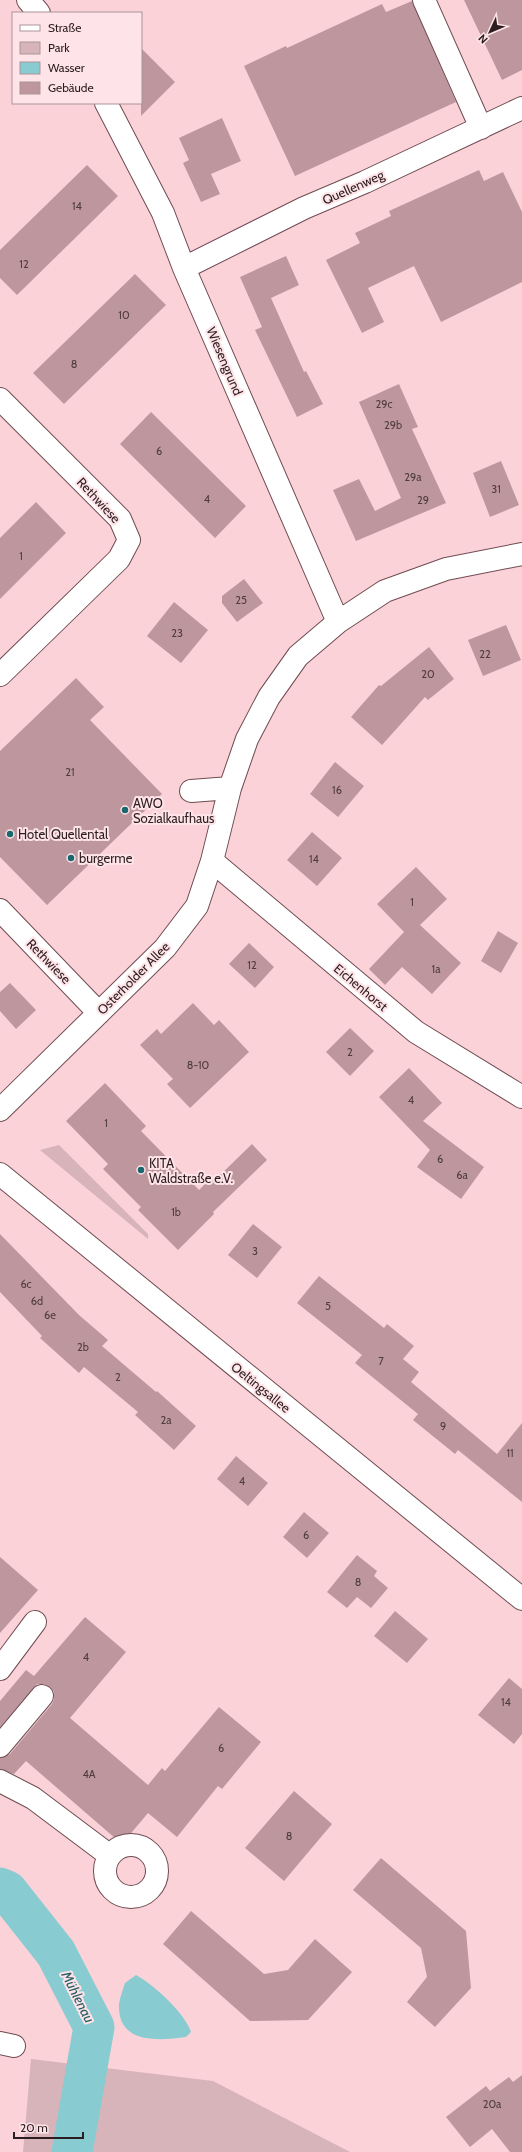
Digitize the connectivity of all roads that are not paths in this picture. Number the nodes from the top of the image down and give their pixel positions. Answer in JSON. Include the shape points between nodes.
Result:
{"nodes":[{"id":1,"x":28,"y":0,"type":"edge"},
{"id":2,"x":424,"y":0,"type":"edge"},
{"id":3,"x":38,"y":12,"type":"edge"},
{"id":4,"x":107,"y":104,"type":"edge"},
{"id":5,"x":522,"y":108,"type":"edge"},
{"id":6,"x":481,"y":128,"type":"junction"},
{"id":7,"x":184,"y":268,"type":"junction"},
{"id":8,"x":0,"y":399,"type":"edge"},
{"id":9,"x":522,"y":554,"type":"edge"},
{"id":10,"x":338,"y":622,"type":"junction"},
{"id":11,"x":0,"y":676,"type":"edge"},
{"id":12,"x":230,"y":788,"type":"junction"},
{"id":13,"x":191,"y":790,"type":"dead end"},
{"id":14,"x":212,"y":861,"type":"junction"},
{"id":15,"x":0,"y":910,"type":"edge"},
{"id":16,"x":99,"y":1013,"type":"junction"},
{"id":17,"x":522,"y":1097,"type":"edge"},
{"id":18,"x":0,"y":1110,"type":"edge"},
{"id":19,"x":0,"y":1174,"type":"edge"},
{"id":20,"x":522,"y":1599,"type":"edge"},
{"id":21,"x":35,"y":1622,"type":"dead end"},
{"id":22,"x":0,"y":1669,"type":"edge"},
{"id":23,"x":42,"y":1696,"type":"dead end"},
{"id":24,"x":0,"y":1746,"type":"edge"},
{"id":25,"x":0,"y":1781,"type":"edge"},
{"id":26,"x":110,"y":1855,"type":"dead end"}],
"edges":[{"from":1,"to":3,"type":"street"},
{"from":2,"to":6,"type":"street"},
{"from":4,"to":7,"type":"street","name":"Wiesengrund","via":[[163,213]]},
{"from":5,"to":6,"type":"street","name":"Quellenweg"},
{"from":6,"to":7,"type":"street","name":"Quellenweg","via":[[304,208]]},
{"from":7,"to":10,"type":"street","name":"Wiesengrund"},
{"from":8,"to":11,"type":"street","name":"Rethwiese","via":[[120,519],[129,540],[119,559]]},
{"from":9,"to":10,"type":"street","name":"Osterholder Allee","via":[[446,570],[385,591]]},
{"from":10,"to":12,"type":"street","name":"Osterholder Allee","via":[[298,656],[269,697],[247,739]]},
{"from":12,"to":13,"type":"street"},
{"from":12,"to":14,"type":"street","name":"Osterholder Allee"},
{"from":14,"to":16,"type":"street","name":"Osterholder Allee","via":[[197,906],[165,948]]},
{"from":14,"to":17,"type":"street","name":"Eichenhorst","via":[[416,1032]]},
{"from":15,"to":16,"type":"street","name":"Rethwiese"},
{"from":16,"to":18,"type":"street","name":"Osterholder Allee"},
{"from":19,"to":20,"type":"street","name":"Oeltingsallee"},
{"from":21,"to":22,"type":"street"},
{"from":23,"to":24,"type":"street"},
{"from":25,"to":26,"type":"street","via":[[33,1798]]}]}
